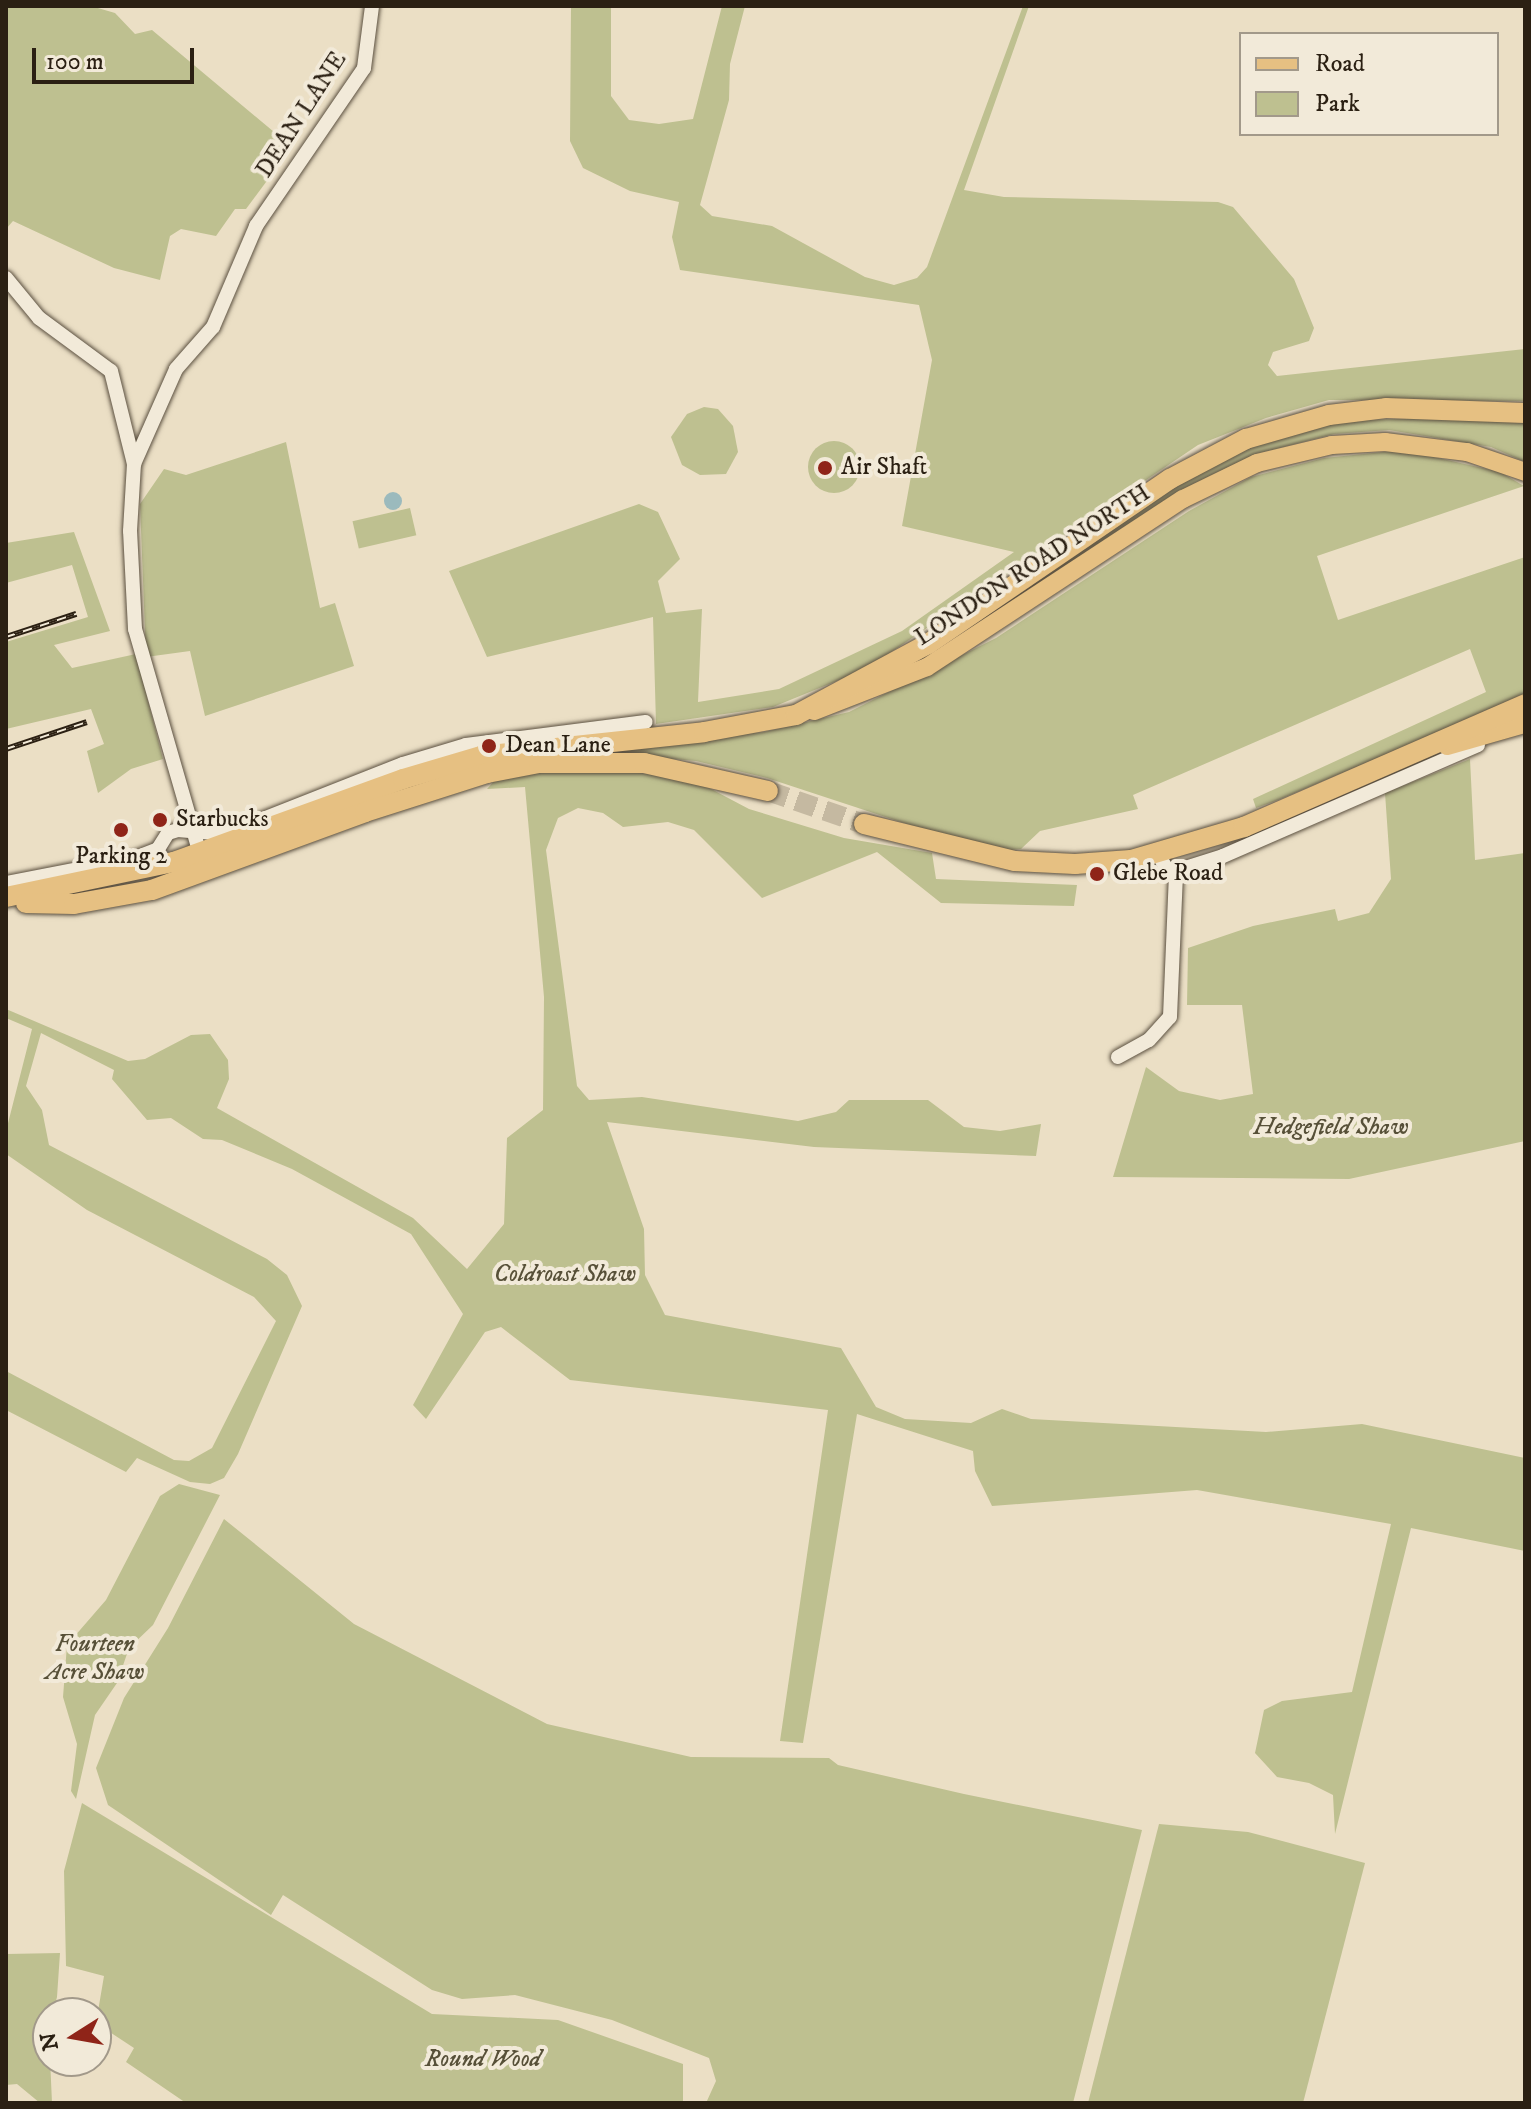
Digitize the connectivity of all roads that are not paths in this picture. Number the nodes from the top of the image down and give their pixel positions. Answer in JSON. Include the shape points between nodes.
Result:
{"nodes":[{"id":1,"x":372,"y":6,"type":"edge"},
{"id":2,"x":6,"y":278,"type":"edge"},
{"id":3,"x":1525,"y":413,"type":"edge"},
{"id":4,"x":134,"y":464,"type":"junction"},
{"id":5,"x":1525,"y":472,"type":"edge"},
{"id":6,"x":1525,"y":704,"type":"edge"},
{"id":7,"x":796,"y":715,"type":"junction"},
{"id":8,"x":646,"y":722,"type":"dead end"},
{"id":9,"x":1525,"y":724,"type":"edge"},
{"id":10,"x":1525,"y":733,"type":"edge"},
{"id":11,"x":1413,"y":752,"type":"junction"},
{"id":12,"x":768,"y":791,"type":"tunnel mouth"},
{"id":13,"x":864,"y":824,"type":"tunnel mouth"},
{"id":14,"x":192,"y":828,"type":"junction"},
{"id":15,"x":234,"y":837,"type":"junction"},
{"id":16,"x":1158,"y":854,"type":"junction"},
{"id":17,"x":202,"y":863,"type":"junction"},
{"id":18,"x":1176,"y":871,"type":"junction"},
{"id":19,"x":105,"y":872,"type":"junction"},
{"id":20,"x":6,"y":883,"type":"edge"},
{"id":21,"x":6,"y":897,"type":"edge"},
{"id":22,"x":6,"y":903,"type":"edge"},
{"id":23,"x":1118,"y":1057,"type":"dead end"}],
"edges":[{"from":1,"to":4,"type":"street","name":"DEAN LANE","via":[[364,68],[256,226],[213,327],[176,369]]},
{"from":2,"to":4,"type":"street","via":[[39,318],[111,371]]},
{"from":3,"to":7,"type":"highway","via":[[1386,408],[1329,415],[1246,439],[1170,479],[928,644]]},
{"from":4,"to":14,"type":"street","name":"DEAN LANE","via":[[130,531],[135,629]]},
{"from":5,"to":7,"type":"main road","name":"LONDON ROAD NORTH","via":[[1467,452],[1398,443],[1332,445],[1257,463],[1183,499],[927,667],[842,704]]},
{"from":6,"to":11,"type":"highway"},
{"from":7,"to":15,"type":"highway","name":"LONDON ROAD NORTH","via":[[704,732],[481,756]]},
{"from":8,"to":15,"type":"street","name":"LONDON ROAD NORTH","via":[[466,745],[403,764]]},
{"from":9,"to":11,"type":"main road"},
{"from":10,"to":18,"type":"street","via":[[1474,746],[1251,844]]},
{"from":11,"to":16,"type":"highway","via":[[1244,827]]},
{"from":12,"to":17,"type":"highway","via":[[644,763],[539,763],[487,773]]},
{"from":13,"to":16,"type":"highway","via":[[1015,861],[1075,864]]},
{"from":14,"to":15,"type":"street"},
{"from":14,"to":17,"type":"street","name":"DEAN LANE"},
{"from":14,"to":19,"type":"street","via":[[168,833],[158,849]]},
{"from":15,"to":17,"type":"highway","name":"LONDON ROAD NORTH"},
{"from":16,"to":18,"type":"street","via":[[1166,868]]},
{"from":17,"to":19,"type":"highway"},
{"from":17,"to":22,"type":"highway","via":[[97,901]]},
{"from":18,"to":23,"type":"street","via":[[1170,1017],[1159,1032]]},
{"from":19,"to":20,"type":"street"},
{"from":19,"to":21,"type":"highway"}]}
